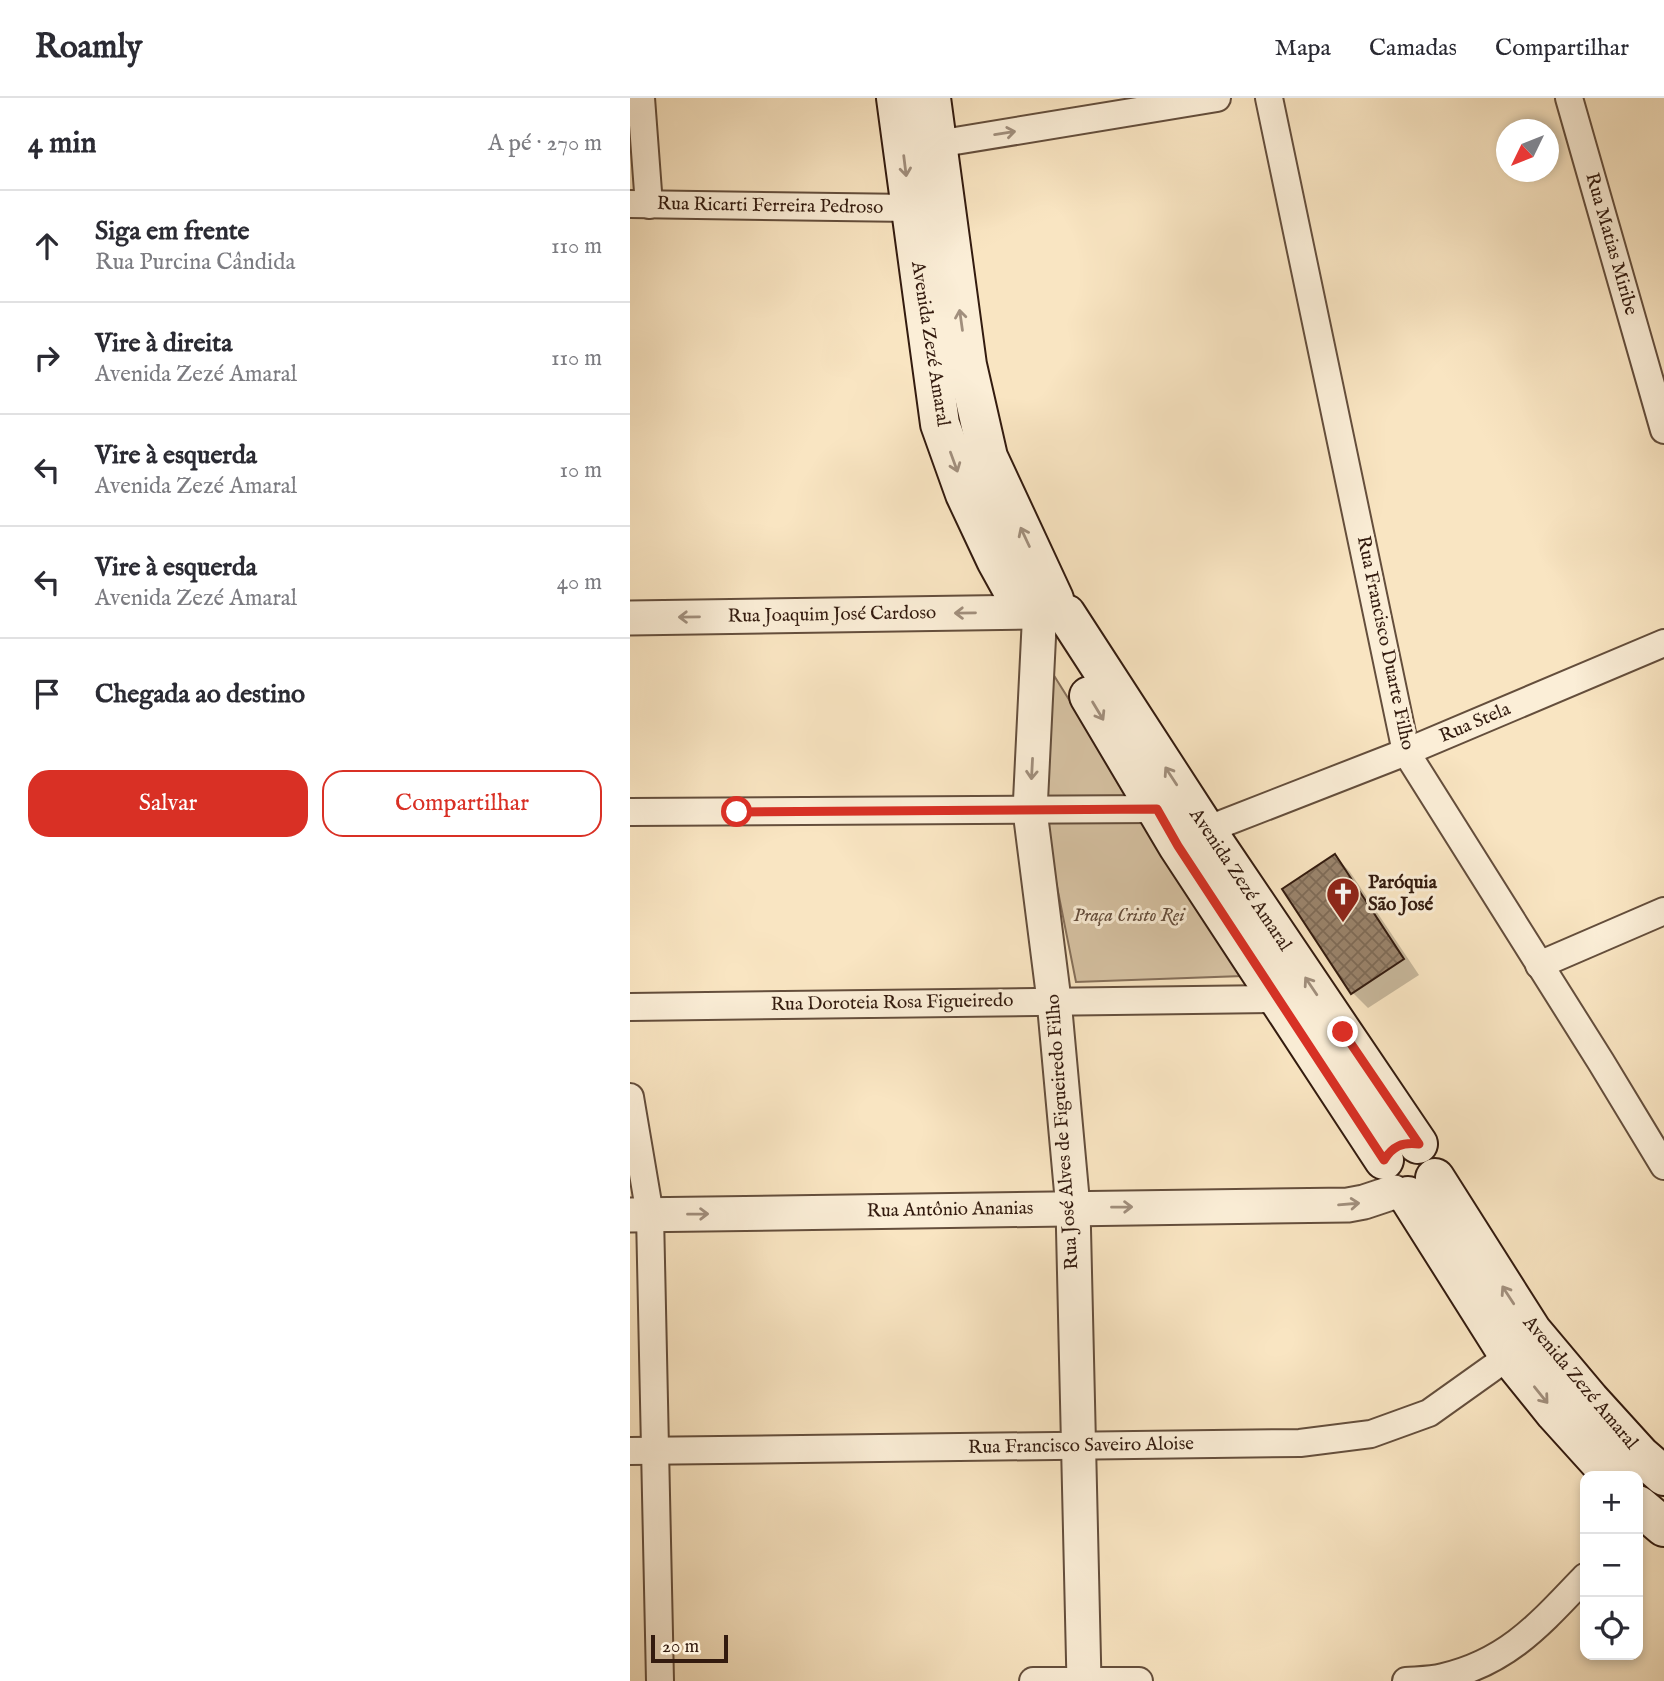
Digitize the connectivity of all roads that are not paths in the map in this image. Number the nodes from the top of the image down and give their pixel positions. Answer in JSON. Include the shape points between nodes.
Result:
{"nodes":[{"id":1,"x":641,"y":98,"type":"edge"},
{"id":2,"x":896,"y":98,"type":"edge"},
{"id":3,"x":931,"y":98,"type":"edge"},
{"id":4,"x":1217,"y":98,"type":"edge"},
{"id":5,"x":1269,"y":98,"type":"edge"},
{"id":6,"x":1569,"y":98,"type":"edge"},
{"id":7,"x":937,"y":144,"type":"junction"},
{"id":8,"x":640,"y":204,"type":"edge"},
{"id":9,"x":911,"y":208,"type":"junction"},
{"id":10,"x":1664,"y":430,"type":"edge"},
{"id":11,"x":1047,"y":615,"type":"junction"},
{"id":12,"x":630,"y":618,"type":"edge"},
{"id":13,"x":1664,"y":643,"type":"edge"},
{"id":14,"x":1406,"y":752,"type":"junction"},
{"id":15,"x":1157,"y":809,"type":"junction"},
{"id":16,"x":1030,"y":811,"type":"junction"},
{"id":17,"x":630,"y":812,"type":"edge"},
{"id":18,"x":1206,"y":830,"type":"junction"},
{"id":19,"x":1664,"y":911,"type":"edge"},
{"id":20,"x":1539,"y":965,"type":"junction"},
{"id":21,"x":1279,"y":999,"type":"junction"},
{"id":22,"x":1054,"y":1000,"type":"junction"},
{"id":23,"x":630,"y":1007,"type":"edge"},
{"id":24,"x":630,"y":1097,"type":"edge"},
{"id":25,"x":1663,"y":1164,"type":"edge"},
{"id":26,"x":1405,"y":1182,"type":"junction"},
{"id":27,"x":1073,"y":1208,"type":"junction"},
{"id":28,"x":640,"y":1215,"type":"edge"},
{"id":29,"x":1509,"y":1356,"type":"junction"},
{"id":30,"x":1078,"y":1446,"type":"junction"},
{"id":31,"x":642,"y":1452,"type":"edge"},
{"id":32,"x":1607,"y":1471,"type":"edge"},
{"id":33,"x":1664,"y":1476,"type":"edge"},
{"id":34,"x":1580,"y":1582,"type":"edge"},
{"id":35,"x":660,"y":1681,"type":"edge"},
{"id":36,"x":1033,"y":1681,"type":"edge"},
{"id":37,"x":1084,"y":1681,"type":"edge"},
{"id":38,"x":1139,"y":1681,"type":"edge"},
{"id":39,"x":1406,"y":1681,"type":"edge"}],
"edges":[{"from":1,"to":8,"type":"street"},
{"from":2,"to":9,"type":"main road","name":"Avenida Zezé Amaral","one_way":true},
{"from":3,"to":7,"type":"main road","name":"Avenida Zezé Amaral"},
{"from":7,"to":4,"type":"street","one_way":true},
{"from":5,"to":14,"type":"street","name":"Rua Francisco Duarte Filho"},
{"from":6,"to":10,"type":"street","name":"Rua Matias Miribe"},
{"from":11,"to":7,"type":"main road","name":"Avenida Zezé Amaral","one_way":true,"via":[[988,457],[967,365]]},
{"from":8,"to":9,"type":"street","name":"Rua Ricarti Ferreira Pedroso"},
{"from":9,"to":11,"type":"main road","name":"Avenida Zezé Amaral","one_way":true,"via":[[940,424],[965,494],[1012,589]]},
{"from":11,"to":12,"type":"street","name":"Rua Joaquim José Cardoso","one_way":true},
{"from":11,"to":15,"type":"main road","name":"Avenida Zezé Amaral","one_way":true},
{"from":11,"to":16,"type":"street","name":"Rua José Alves de Figueiredo Filho","one_way":true},
{"from":18,"to":11,"type":"main road","name":"Avenida Zezé Amaral","one_way":true},
{"from":13,"to":14,"type":"street","name":"Rua Stela"},
{"from":14,"to":18,"type":"street","name":"Rua Stela"},
{"from":14,"to":20,"type":"street","name":"Rua Francisco Duarte Filho"},
{"from":15,"to":16,"type":"street"},
{"from":15,"to":21,"type":"main road","name":"Avenida Zezé Amaral"},
{"from":16,"to":17,"type":"street"},
{"from":16,"to":22,"type":"street","name":"Rua José Alves de Figueiredo Filho"},
{"from":26,"to":18,"type":"main road","name":"Avenida Zezé Amaral","one_way":true,"via":[[1437,1168],[1434,1158],[1419,1144]]},
{"from":19,"to":20,"type":"street"},
{"from":20,"to":25,"type":"street","name":"Rua Francisco Duarte Filho"},
{"from":21,"to":22,"type":"street","name":"Rua Doroteia Rosa Figueiredo"},
{"from":21,"to":26,"type":"main road","name":"Avenida Zezé Amaral"},
{"from":22,"to":23,"type":"street","name":"Rua Doroteia Rosa Figueiredo"},
{"from":22,"to":27,"type":"street","name":"Rua José Alves de Figueiredo Filho"},
{"from":24,"to":28,"type":"street"},
{"from":27,"to":26,"type":"street","name":"Rua Antônio Ananias","one_way":true,"via":[[1348,1205]]},
{"from":26,"to":29,"type":"main road","name":"Avenida Zezé Amaral"},
{"from":33,"to":26,"type":"main road","name":"Avenida Zezé Amaral","one_way":true,"via":[[1590,1401]]},
{"from":28,"to":27,"type":"street","name":"Rua Antônio Ananias","one_way":true},
{"from":27,"to":30,"type":"street","name":"Rua José Alves de Figueiredo Filho"},
{"from":28,"to":31,"type":"street"},
{"from":29,"to":30,"type":"street","name":"Rua Francisco Saveiro Aloise","via":[[1429,1413],[1371,1434],[1300,1443]]},
{"from":29,"to":32,"type":"main road","name":"Avenida Zezé Amaral","one_way":true},
{"from":30,"to":31,"type":"street","name":"Rua Francisco Saveiro Aloise"},
{"from":30,"to":37,"type":"street","name":"Rua José Alves de Figueiredo Filho"},
{"from":31,"to":35,"type":"street"},
{"from":34,"to":39,"type":"street","via":[[1531,1634],[1488,1662],[1442,1678]]},
{"from":36,"to":37,"type":"street"},
{"from":37,"to":38,"type":"street"}]}
